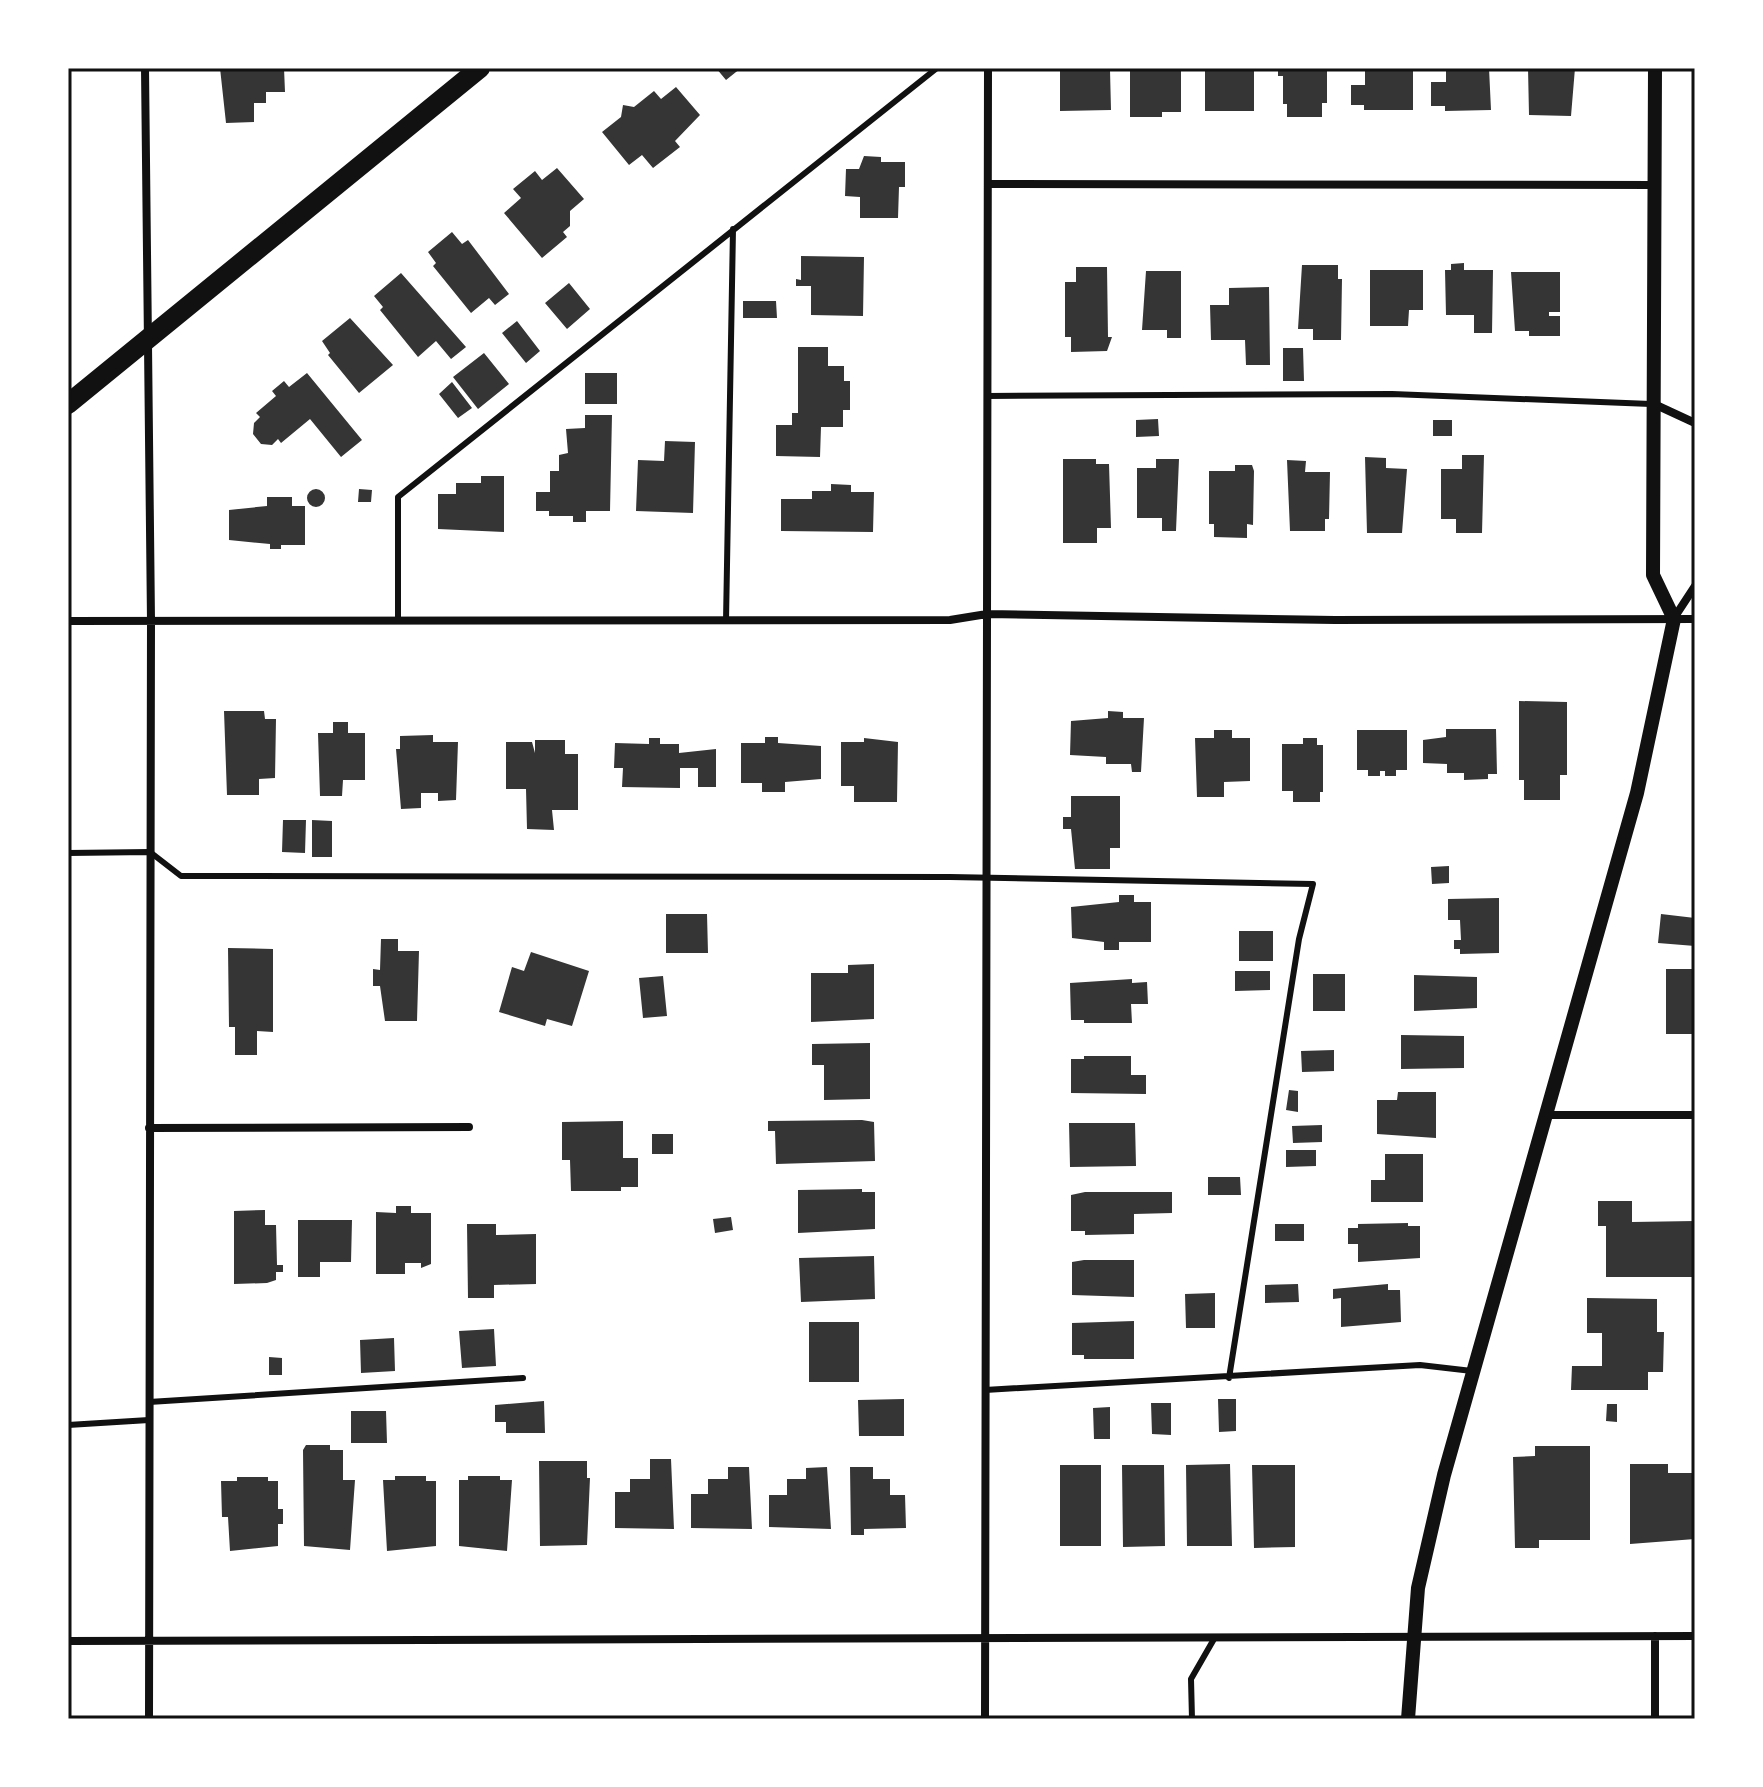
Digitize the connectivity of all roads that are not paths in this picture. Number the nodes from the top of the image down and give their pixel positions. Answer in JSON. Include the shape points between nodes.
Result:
{"nodes":[{"id":1,"x":145,"y":68,"type":"edge"},
{"id":2,"x":480,"y":68,"type":"edge"},
{"id":3,"x":937,"y":68,"type":"edge"},
{"id":4,"x":988,"y":68,"type":"edge"},
{"id":5,"x":1655,"y":68,"type":"edge"},
{"id":6,"x":988,"y":184,"type":"junction"},
{"id":7,"x":1655,"y":185,"type":"junction"},
{"id":8,"x":733,"y":229,"type":"junction"},
{"id":9,"x":146,"y":340,"type":"junction"},
{"id":10,"x":987,"y":396,"type":"junction"},
{"id":11,"x":68,"y":404,"type":"edge"},
{"id":12,"x":1654,"y":404,"type":"junction"},
{"id":13,"x":1695,"y":423,"type":"edge"},
{"id":14,"x":1695,"y":586,"type":"edge"},
{"id":15,"x":987,"y":614,"type":"junction"},
{"id":16,"x":1674,"y":619,"type":"junction"},
{"id":17,"x":1695,"y":619,"type":"edge"},
{"id":18,"x":68,"y":621,"type":"edge"},
{"id":19,"x":151,"y":621,"type":"junction"},
{"id":20,"x":398,"y":621,"type":"junction"},
{"id":21,"x":726,"y":621,"type":"junction"},
{"id":22,"x":150,"y":852,"type":"junction"},
{"id":23,"x":68,"y":853,"type":"edge"},
{"id":24,"x":987,"y":878,"type":"junction"},
{"id":25,"x":1546,"y":1115,"type":"junction"},
{"id":26,"x":1695,"y":1115,"type":"edge"},
{"id":27,"x":469,"y":1127,"type":"dead end"},
{"id":28,"x":149,"y":1128,"type":"junction"},
{"id":29,"x":1473,"y":1371,"type":"junction"},
{"id":30,"x":523,"y":1378,"type":"dead end"},
{"id":31,"x":1229,"y":1378,"type":"junction"},
{"id":32,"x":985,"y":1390,"type":"junction"},
{"id":33,"x":149,"y":1402,"type":"junction"},
{"id":34,"x":149,"y":1420,"type":"junction"},
{"id":35,"x":68,"y":1425,"type":"edge"},
{"id":36,"x":1655,"y":1636,"type":"junction"},
{"id":37,"x":1695,"y":1636,"type":"edge"},
{"id":38,"x":1414,"y":1637,"type":"junction"},
{"id":39,"x":985,"y":1639,"type":"junction"},
{"id":40,"x":1214,"y":1639,"type":"junction"},
{"id":41,"x":68,"y":1641,"type":"edge"},
{"id":42,"x":149,"y":1641,"type":"junction"},
{"id":43,"x":149,"y":1719,"type":"edge"},
{"id":44,"x":985,"y":1719,"type":"edge"},
{"id":45,"x":1192,"y":1719,"type":"edge"},
{"id":46,"x":1408,"y":1719,"type":"edge"},
{"id":47,"x":1655,"y":1719,"type":"edge"}],
"edges":[{"from":1,"to":9,"type":"street"},
{"from":2,"to":9,"type":"main road"},
{"from":3,"to":8,"type":"lane"},
{"from":4,"to":6,"type":"street"},
{"from":5,"to":7,"type":"street"},
{"from":6,"to":7,"type":"street"},
{"from":6,"to":10,"type":"street"},
{"from":7,"to":12,"type":"street"},
{"from":8,"to":20,"type":"lane","via":[[398,497]]},
{"from":8,"to":21,"type":"lane"},
{"from":9,"to":11,"type":"main road"},
{"from":9,"to":19,"type":"street"},
{"from":10,"to":12,"type":"lane","via":[[1392,394]]},
{"from":10,"to":15,"type":"street"},
{"from":12,"to":13,"type":"street"},
{"from":12,"to":16,"type":"street","via":[[1653,575]]},
{"from":14,"to":16,"type":"street"},
{"from":15,"to":16,"type":"street"},
{"from":15,"to":21,"type":"street","via":[[950,620]]},
{"from":15,"to":24,"type":"street"},
{"from":16,"to":17,"type":"street"},
{"from":16,"to":25,"type":"street","via":[[1637,793]]},
{"from":18,"to":19,"type":"street"},
{"from":19,"to":20,"type":"street"},
{"from":19,"to":22,"type":"street"},
{"from":20,"to":21,"type":"street"},
{"from":22,"to":23,"type":"lane"},
{"from":22,"to":24,"type":"lane","via":[[181,876]]},
{"from":22,"to":28,"type":"street"},
{"from":24,"to":31,"type":"lane","via":[[1313,884],[1299,939]]},
{"from":24,"to":32,"type":"street"},
{"from":25,"to":26,"type":"street"},
{"from":25,"to":29,"type":"street"},
{"from":27,"to":28,"type":"street"},
{"from":28,"to":33,"type":"street"},
{"from":29,"to":31,"type":"lane","via":[[1420,1365]]},
{"from":29,"to":38,"type":"street","via":[[1424,1557]]},
{"from":30,"to":33,"type":"lane"},
{"from":31,"to":32,"type":"lane"},
{"from":32,"to":39,"type":"street"},
{"from":33,"to":34,"type":"street"},
{"from":34,"to":35,"type":"lane"},
{"from":34,"to":42,"type":"street"},
{"from":36,"to":37,"type":"street"},
{"from":36,"to":38,"type":"street"},
{"from":36,"to":47,"type":"street"},
{"from":38,"to":40,"type":"street"},
{"from":38,"to":46,"type":"street"},
{"from":39,"to":40,"type":"street"},
{"from":39,"to":42,"type":"street"},
{"from":39,"to":44,"type":"street"},
{"from":40,"to":45,"type":"lane","via":[[1191,1679]]},
{"from":41,"to":42,"type":"street"},
{"from":42,"to":43,"type":"street"}]}
